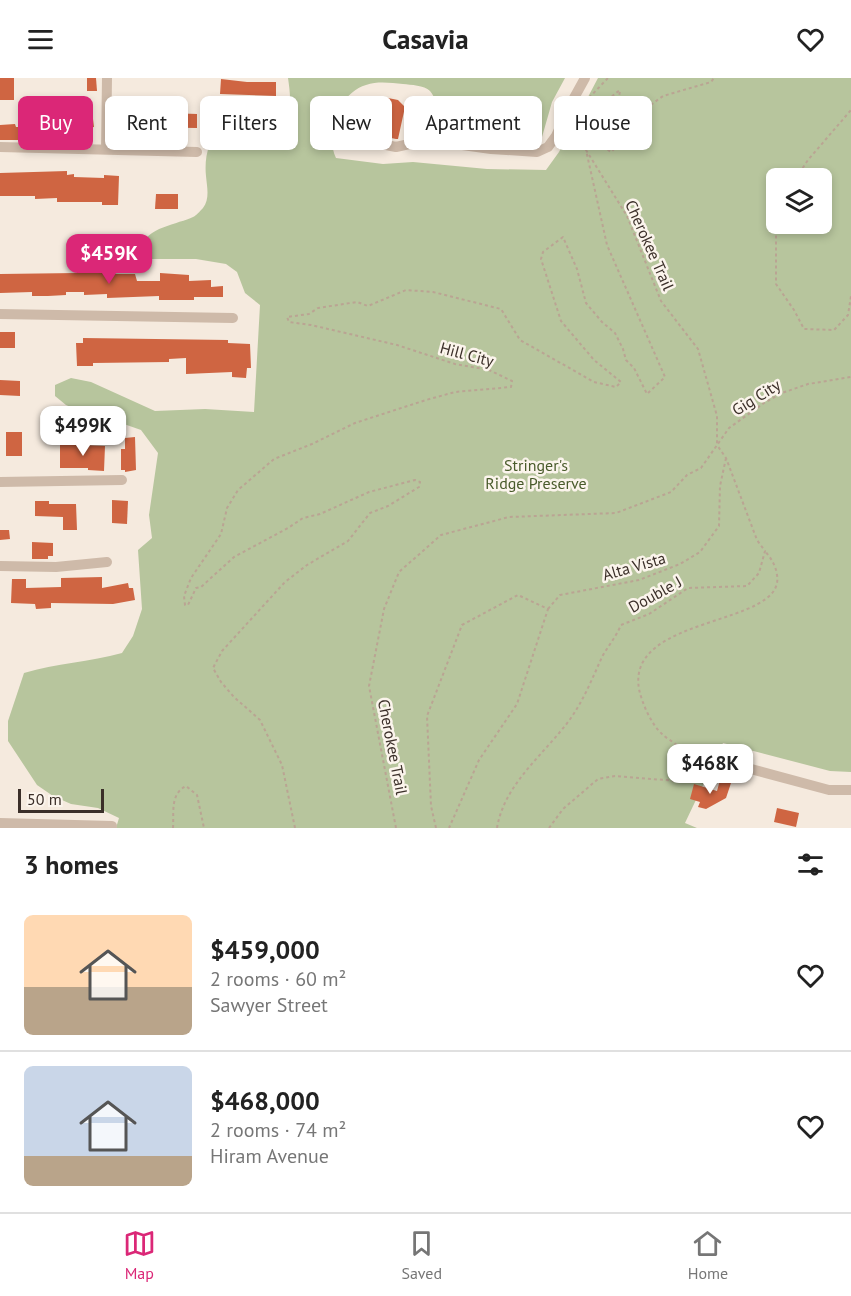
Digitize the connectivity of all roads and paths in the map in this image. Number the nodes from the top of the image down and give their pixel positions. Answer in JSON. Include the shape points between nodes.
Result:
{"nodes":[{"id":1,"x":107,"y":78,"type":"edge"},
{"id":2,"x":585,"y":78,"type":"edge"},
{"id":3,"x":608,"y":78,"type":"edge"},
{"id":4,"x":714,"y":78,"type":"edge"},
{"id":5,"x":107,"y":96,"type":"edge"},
{"id":6,"x":575,"y":96,"type":"edge"},
{"id":7,"x":591,"y":96,"type":"edge"},
{"id":8,"x":611,"y":96,"type":"edge"},
{"id":9,"x":618,"y":96,"type":"edge"},
{"id":10,"x":652,"y":104,"type":"edge"},
{"id":11,"x":851,"y":110,"type":"edge"},
{"id":12,"x":554,"y":139,"type":"edge"},
{"id":13,"x":392,"y":146,"type":"edge"},
{"id":14,"x":0,"y":147,"type":"edge"},
{"id":15,"x":105,"y":148,"type":"edge"},
{"id":16,"x":152,"y":150,"type":"edge"},
{"id":17,"x":586,"y":150,"type":"joint"},
{"id":18,"x":197,"y":152,"type":"dead end"},
{"id":19,"x":803,"y":168,"type":"edge"},
{"id":20,"x":777,"y":234,"type":"edge"},
{"id":21,"x":851,"y":296,"type":"edge"},
{"id":22,"x":0,"y":314,"type":"edge"},
{"id":23,"x":232,"y":318,"type":"dead end"},
{"id":24,"x":851,"y":376,"type":"edge"},
{"id":25,"x":717,"y":445,"type":"junction"},
{"id":26,"x":726,"y":458,"type":"junction"},
{"id":27,"x":122,"y":480,"type":"dead end"},
{"id":28,"x":0,"y":482,"type":"edge"},
{"id":29,"x":765,"y":551,"type":"junction"},
{"id":30,"x":107,"y":562,"type":"dead end"},
{"id":31,"x":0,"y":566,"type":"edge"},
{"id":32,"x":548,"y":609,"type":"junction"},
{"id":33,"x":684,"y":751,"type":"junction"},
{"id":34,"x":851,"y":790,"type":"edge"},
{"id":35,"x":0,"y":823,"type":"edge"},
{"id":36,"x":112,"y":826,"type":"dead end"},
{"id":37,"x":173,"y":828,"type":"edge"},
{"id":38,"x":204,"y":828,"type":"edge"},
{"id":39,"x":295,"y":828,"type":"edge"},
{"id":40,"x":396,"y":828,"type":"edge"},
{"id":41,"x":436,"y":828,"type":"edge"},
{"id":42,"x":449,"y":828,"type":"edge"},
{"id":43,"x":496,"y":828,"type":"edge"},
{"id":44,"x":549,"y":828,"type":"edge"}],
"edges":[{"from":1,"to":5,"type":"street"},
{"from":2,"to":6,"type":"street"},
{"from":3,"to":7,"type":"path"},
{"from":4,"to":10,"type":"path","via":[[663,96]]},
{"from":8,"to":9,"type":"path","via":[[620,90]]},
{"from":11,"to":19,"type":"path"},
{"from":12,"to":13,"type":"street","via":[[548,147],[526,153],[427,140]]},
{"from":14,"to":15,"type":"street"},
{"from":16,"to":18,"type":"street"},
{"from":17,"to":25,"type":"path","name":"Cherokee Trail","via":[[627,216],[661,301],[698,349],[717,416]]},
{"from":17,"to":39,"type":"path","name":"Hill City","via":[[608,245],[665,377],[647,394],[615,333],[586,303],[563,237],[543,252],[541,259],[561,321],[594,360],[621,382],[616,387],[594,382],[520,340],[501,309],[434,292],[406,290],[368,306],[357,302],[287,317],[296,324],[489,370],[512,381],[511,387],[455,392],[355,423],[274,459],[238,490],[227,508],[221,534],[191,578],[185,605],[192,600],[196,588],[234,557],[303,518],[369,492],[420,482],[419,487],[399,500],[370,513],[348,541],[285,582],[222,651],[213,668],[220,682],[260,720],[282,765]]},
{"from":20,"to":21,"type":"path","via":[[776,284],[804,329],[834,330],[848,315]]},
{"from":22,"to":23,"type":"street"},
{"from":24,"to":25,"type":"path","name":"Gig City","via":[[782,393],[729,428]]},
{"from":25,"to":26,"type":"path"},
{"from":25,"to":40,"type":"path","name":"Cherokee Trail","via":[[701,468],[671,492],[616,513],[508,517],[441,535],[399,572],[384,609],[369,686]]},
{"from":26,"to":29,"type":"path","via":[[757,540]]},
{"from":26,"to":32,"type":"path","name":"Alta Vista","via":[[720,486],[719,526],[700,552],[639,580],[560,595]]},
{"from":27,"to":28,"type":"street"},
{"from":29,"to":33,"type":"path","via":[[778,579],[770,597],[665,641],[640,668],[641,698],[650,715],[662,735]]},
{"from":29,"to":43,"type":"path","name":"Double J","via":[[759,573],[747,586],[688,588],[649,614],[621,625],[569,720],[508,794]]},
{"from":30,"to":31,"type":"street","via":[[56,567]]},
{"from":32,"to":41,"type":"path","name":"Cherokee Trail","via":[[518,595],[462,625],[427,716],[431,806]]},
{"from":32,"to":42,"type":"path","via":[[517,704],[479,760]]},
{"from":33,"to":34,"type":"street","via":[[829,790]]},
{"from":33,"to":44,"type":"path","via":[[688,769],[677,781],[615,776],[598,779],[563,809]]},
{"from":35,"to":36,"type":"street"},
{"from":37,"to":38,"type":"path","via":[[174,798],[186,786],[197,795]]}]}
